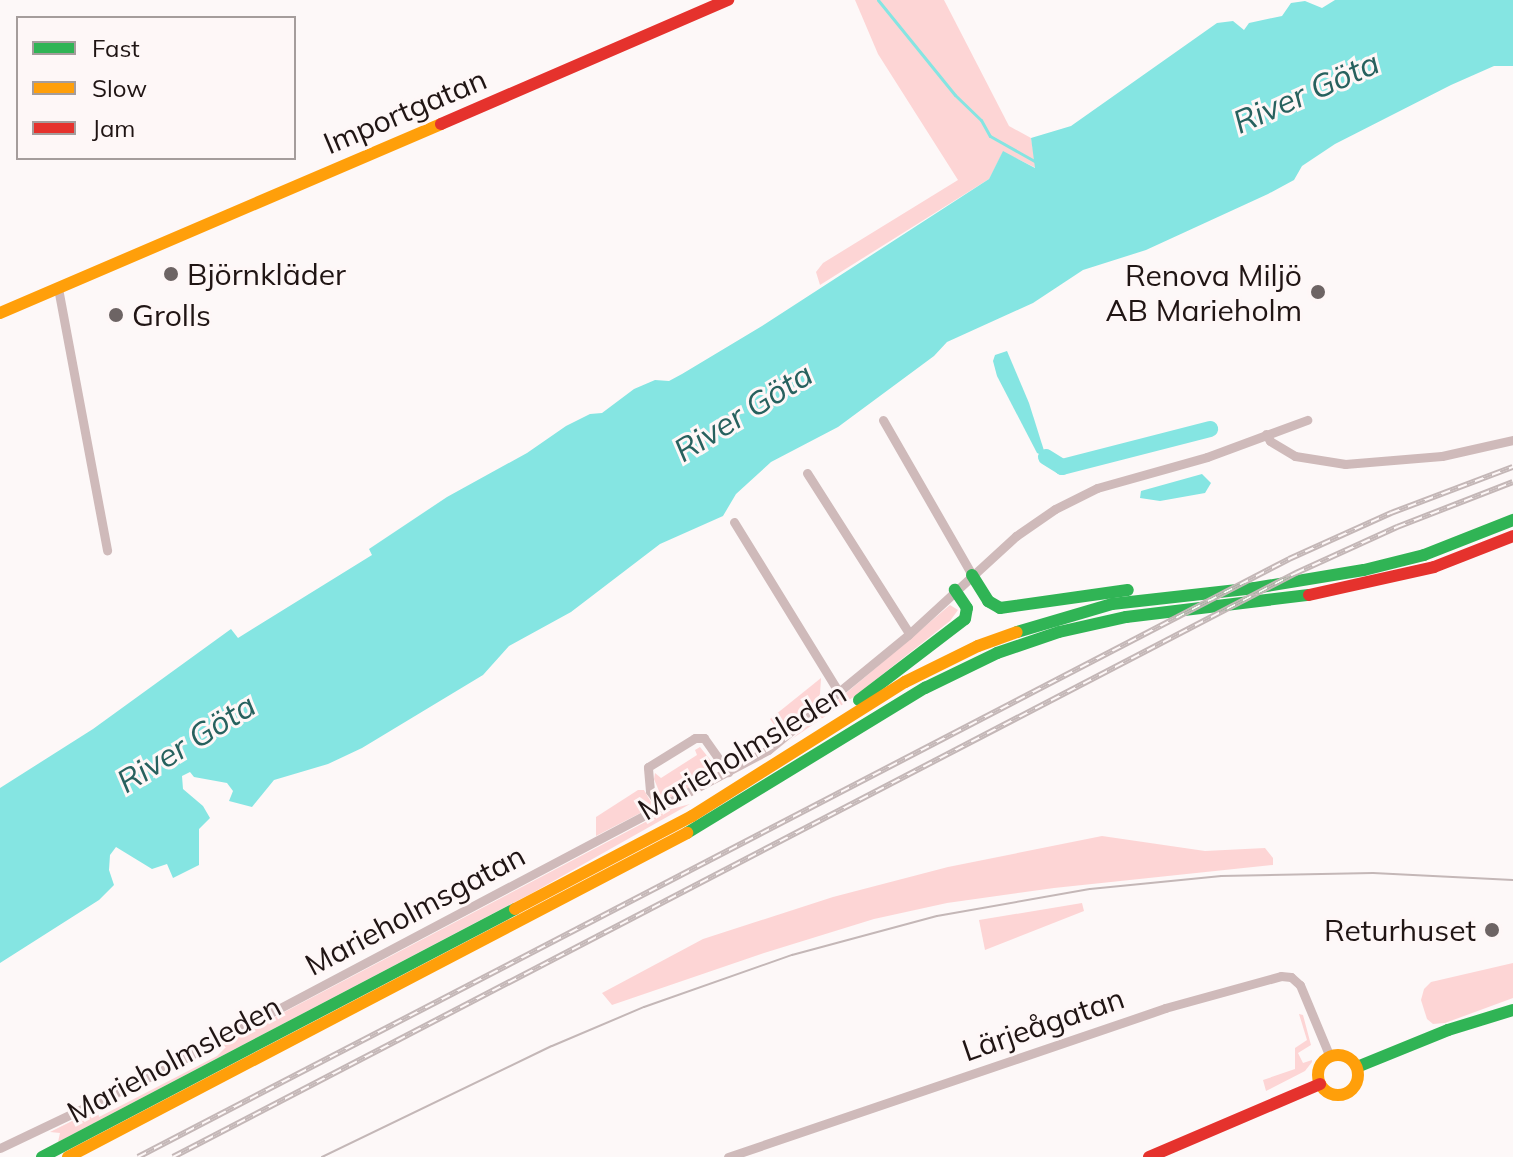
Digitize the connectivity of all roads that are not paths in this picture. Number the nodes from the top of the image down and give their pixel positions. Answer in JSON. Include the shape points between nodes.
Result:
{"nodes":[{"id":1,"x":728,"y":0,"type":"edge"},
{"id":2,"x":58,"y":288,"type":"junction"},
{"id":3,"x":0,"y":313,"type":"edge"},
{"id":4,"x":883,"y":420,"type":"dead end"},
{"id":5,"x":1307,"y":420,"type":"dead end"},
{"id":6,"x":1266,"y":434,"type":"junction"},
{"id":7,"x":1513,"y":440,"type":"edge"},
{"id":8,"x":807,"y":473,"type":"dead end"},
{"id":9,"x":1513,"y":520,"type":"edge"},
{"id":10,"x":734,"y":522,"type":"dead end"},
{"id":11,"x":1513,"y":536,"type":"edge"},
{"id":12,"x":107,"y":550,"type":"dead end"},
{"id":13,"x":972,"y":575,"type":"junction"},
{"id":14,"x":1255,"y":588,"type":"junction"},
{"id":15,"x":955,"y":590,"type":"junction"},
{"id":16,"x":909,"y":633,"type":"junction"},
{"id":17,"x":839,"y":693,"type":"junction"},
{"id":18,"x":813,"y":738,"type":"junction"},
{"id":19,"x":728,"y":772,"type":"junction"},
{"id":20,"x":662,"y":808,"type":"junction"},
{"id":21,"x":1513,"y":1002,"type":"edge"},
{"id":22,"x":1513,"y":1010,"type":"edge"},
{"id":23,"x":1448,"y":1030,"type":"junction"},
{"id":24,"x":1330,"y":1057,"type":"junction"},
{"id":25,"x":1357,"y":1067,"type":"junction"},
{"id":26,"x":1320,"y":1084,"type":"junction"},
{"id":27,"x":0,"y":1148,"type":"edge"},
{"id":28,"x":42,"y":1157,"type":"edge"},
{"id":29,"x":68,"y":1157,"type":"edge"},
{"id":30,"x":728,"y":1157,"type":"edge"},
{"id":31,"x":1149,"y":1157,"type":"edge"}],
"edges":[{"from":1,"to":2,"type":"main road","name":"Importgatan"},
{"from":2,"to":3,"type":"main road","name":"Importgatan"},
{"from":2,"to":12,"type":"street"},
{"from":4,"to":13,"type":"street"},
{"from":5,"to":6,"type":"street","name":"Marieholmsgatan"},
{"from":6,"to":7,"type":"street","via":[[1295,456],[1345,464],[1442,456]]},
{"from":6,"to":13,"type":"street","name":"Marieholmsgatan","via":[[1082,494],[1028,528]]},
{"from":8,"to":16,"type":"street"},
{"from":9,"to":14,"type":"main road","name":"Marieholmsleden","via":[[1411,558]]},
{"from":10,"to":17,"type":"street"},
{"from":11,"to":29,"type":"main road","name":"Marieholmsleden","via":[[1376,583],[1102,621],[997,653],[925,688],[696,828]]},
{"from":13,"to":14,"type":"main road","via":[[988,601],[1000,608],[1184,582]]},
{"from":13,"to":15,"type":"street","name":"Marieholmsgatan"},
{"from":14,"to":18,"type":"main road","name":"Marieholmsleden","via":[[1112,604],[1021,629],[933,667]]},
{"from":15,"to":16,"type":"street","name":"Marieholmsgatan"},
{"from":15,"to":18,"type":"main road","via":[[967,608],[965,619]]},
{"from":16,"to":17,"type":"street","name":"Marieholmsgatan"},
{"from":17,"to":19,"type":"street","name":"Marieholmsgatan","via":[[777,744]]},
{"from":18,"to":28,"type":"main road","name":"Marieholmsleden","via":[[692,816]]},
{"from":19,"to":20,"type":"street","name":"Marieholmsgatan"},
{"from":19,"to":20,"type":"street","via":[[704,738],[695,738],[648,767],[650,791]]},
{"from":20,"to":27,"type":"street","name":"Marieholmsgatan","via":[[95,1105]]},
{"from":21,"to":23,"type":"main road"},
{"from":22,"to":23,"type":"main road"},
{"from":23,"to":25,"type":"main road"},
{"from":24,"to":25,"type":"main road","via":[[1345,1056]]},
{"from":24,"to":26,"type":"main road","via":[[1320,1067]]},
{"from":24,"to":30,"type":"street","name":"Lärjeågatan","via":[[1300,985],[1281,976],[1165,1008]]},
{"from":25,"to":26,"type":"main road","via":[[1358,1081],[1347,1093],[1332,1094]]},
{"from":26,"to":31,"type":"main road"}]}
